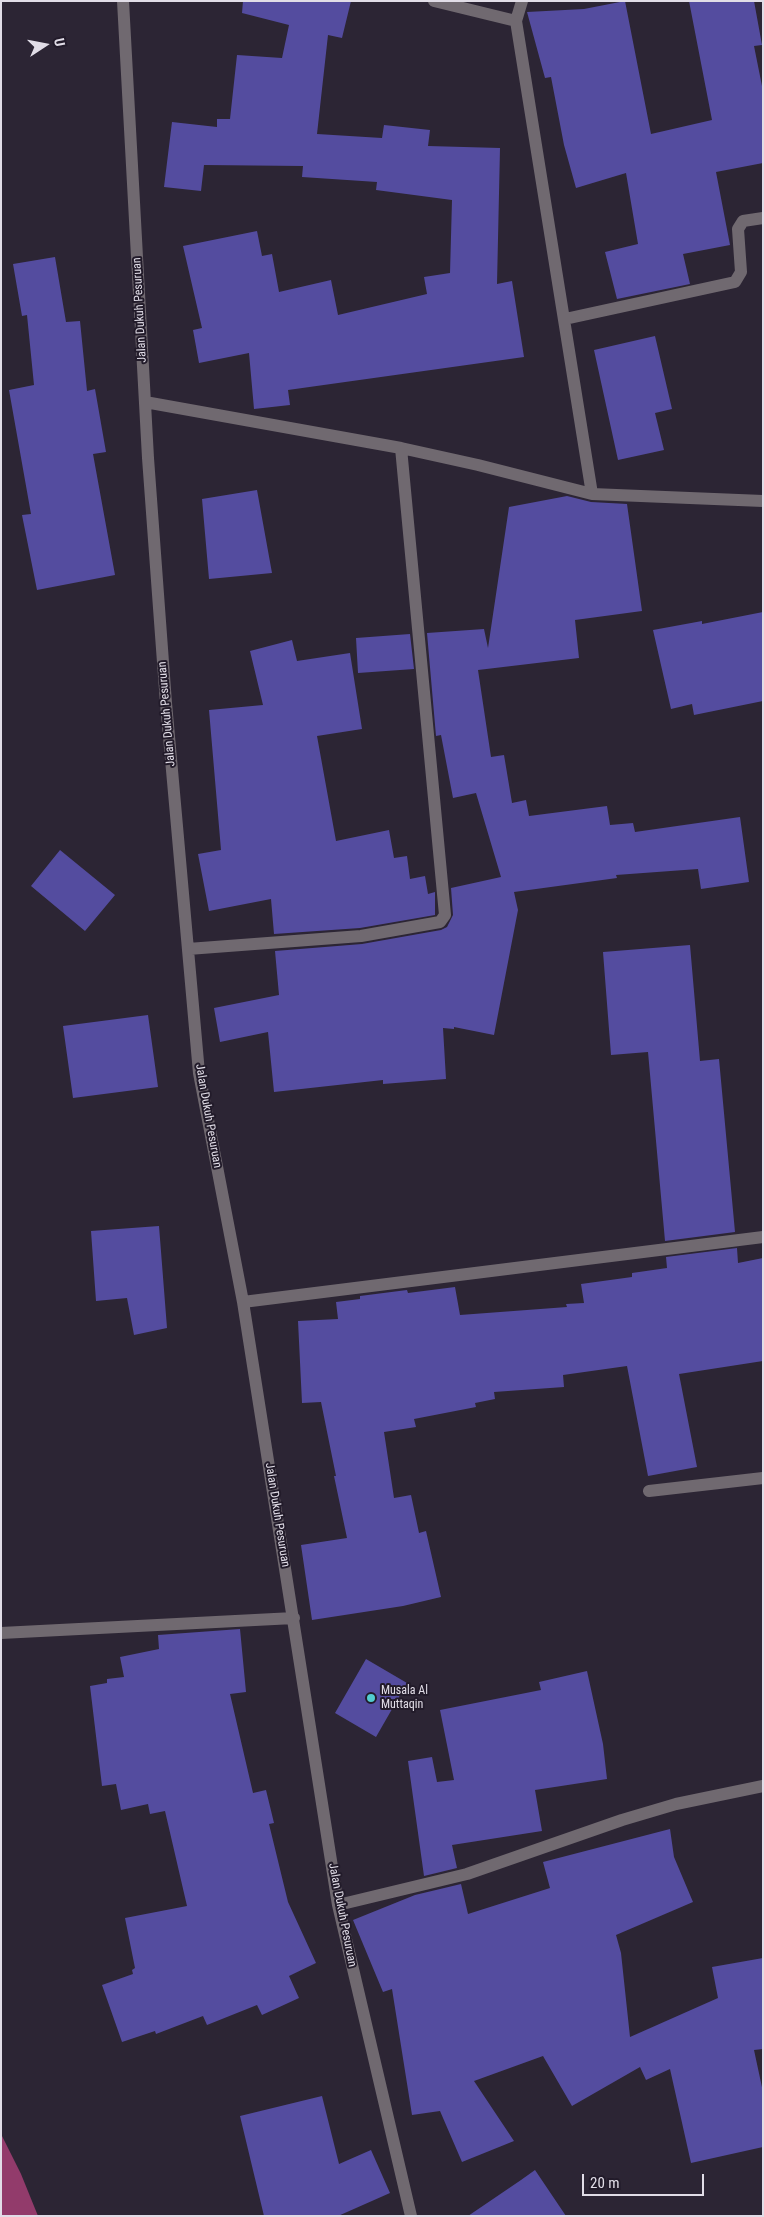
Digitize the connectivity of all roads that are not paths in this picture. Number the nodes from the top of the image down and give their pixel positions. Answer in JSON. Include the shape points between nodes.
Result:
{"nodes":[{"id":1,"x":123,"y":1,"type":"edge"},
{"id":2,"x":434,"y":1,"type":"edge"},
{"id":3,"x":522,"y":1,"type":"edge"},
{"id":4,"x":516,"y":21,"type":"junction"},
{"id":5,"x":763,"y":218,"type":"edge"},
{"id":6,"x":564,"y":320,"type":"junction"},
{"id":7,"x":145,"y":402,"type":"junction"},
{"id":8,"x":401,"y":448,"type":"junction"},
{"id":9,"x":592,"y":494,"type":"junction"},
{"id":10,"x":763,"y":501,"type":"edge"},
{"id":11,"x":188,"y":949,"type":"junction"},
{"id":12,"x":763,"y":1237,"type":"edge"},
{"id":13,"x":243,"y":1302,"type":"junction"},
{"id":14,"x":763,"y":1478,"type":"edge"},
{"id":15,"x":650,"y":1491,"type":"dead end"},
{"id":16,"x":294,"y":1618,"type":"junction"},
{"id":17,"x":1,"y":1632,"type":"edge"},
{"id":18,"x":763,"y":1786,"type":"edge"},
{"id":19,"x":338,"y":1905,"type":"junction"},
{"id":20,"x":412,"y":2216,"type":"edge"}],
"edges":[{"from":1,"to":7,"type":"street","name":"Jalan Dukuh Pesuruan"},
{"from":2,"to":4,"type":"street"},
{"from":3,"to":4,"type":"street"},
{"from":4,"to":6,"type":"street"},
{"from":5,"to":6,"type":"street","via":[[743,222],[738,229],[742,272],[735,282]]},
{"from":6,"to":9,"type":"street"},
{"from":7,"to":8,"type":"street"},
{"from":7,"to":11,"type":"street","name":"Jalan Dukuh Pesuruan","via":[[166,703]]},
{"from":8,"to":9,"type":"street"},
{"from":8,"to":11,"type":"street","via":[[445,915],[440,922],[361,936]]},
{"from":9,"to":10,"type":"street"},
{"from":11,"to":13,"type":"street","name":"Jalan Dukuh Pesuruan","via":[[199,1073]]},
{"from":12,"to":13,"type":"street"},
{"from":13,"to":16,"type":"street","name":"Jalan Dukuh Pesuruan"},
{"from":14,"to":15,"type":"street"},
{"from":16,"to":17,"type":"street"},
{"from":16,"to":19,"type":"street","name":"Jalan Dukuh Pesuruan"},
{"from":18,"to":19,"type":"street","via":[[676,1804],[467,1874]]},
{"from":19,"to":20,"type":"street","name":"Jalan Dukuh Pesuruan"}]}
